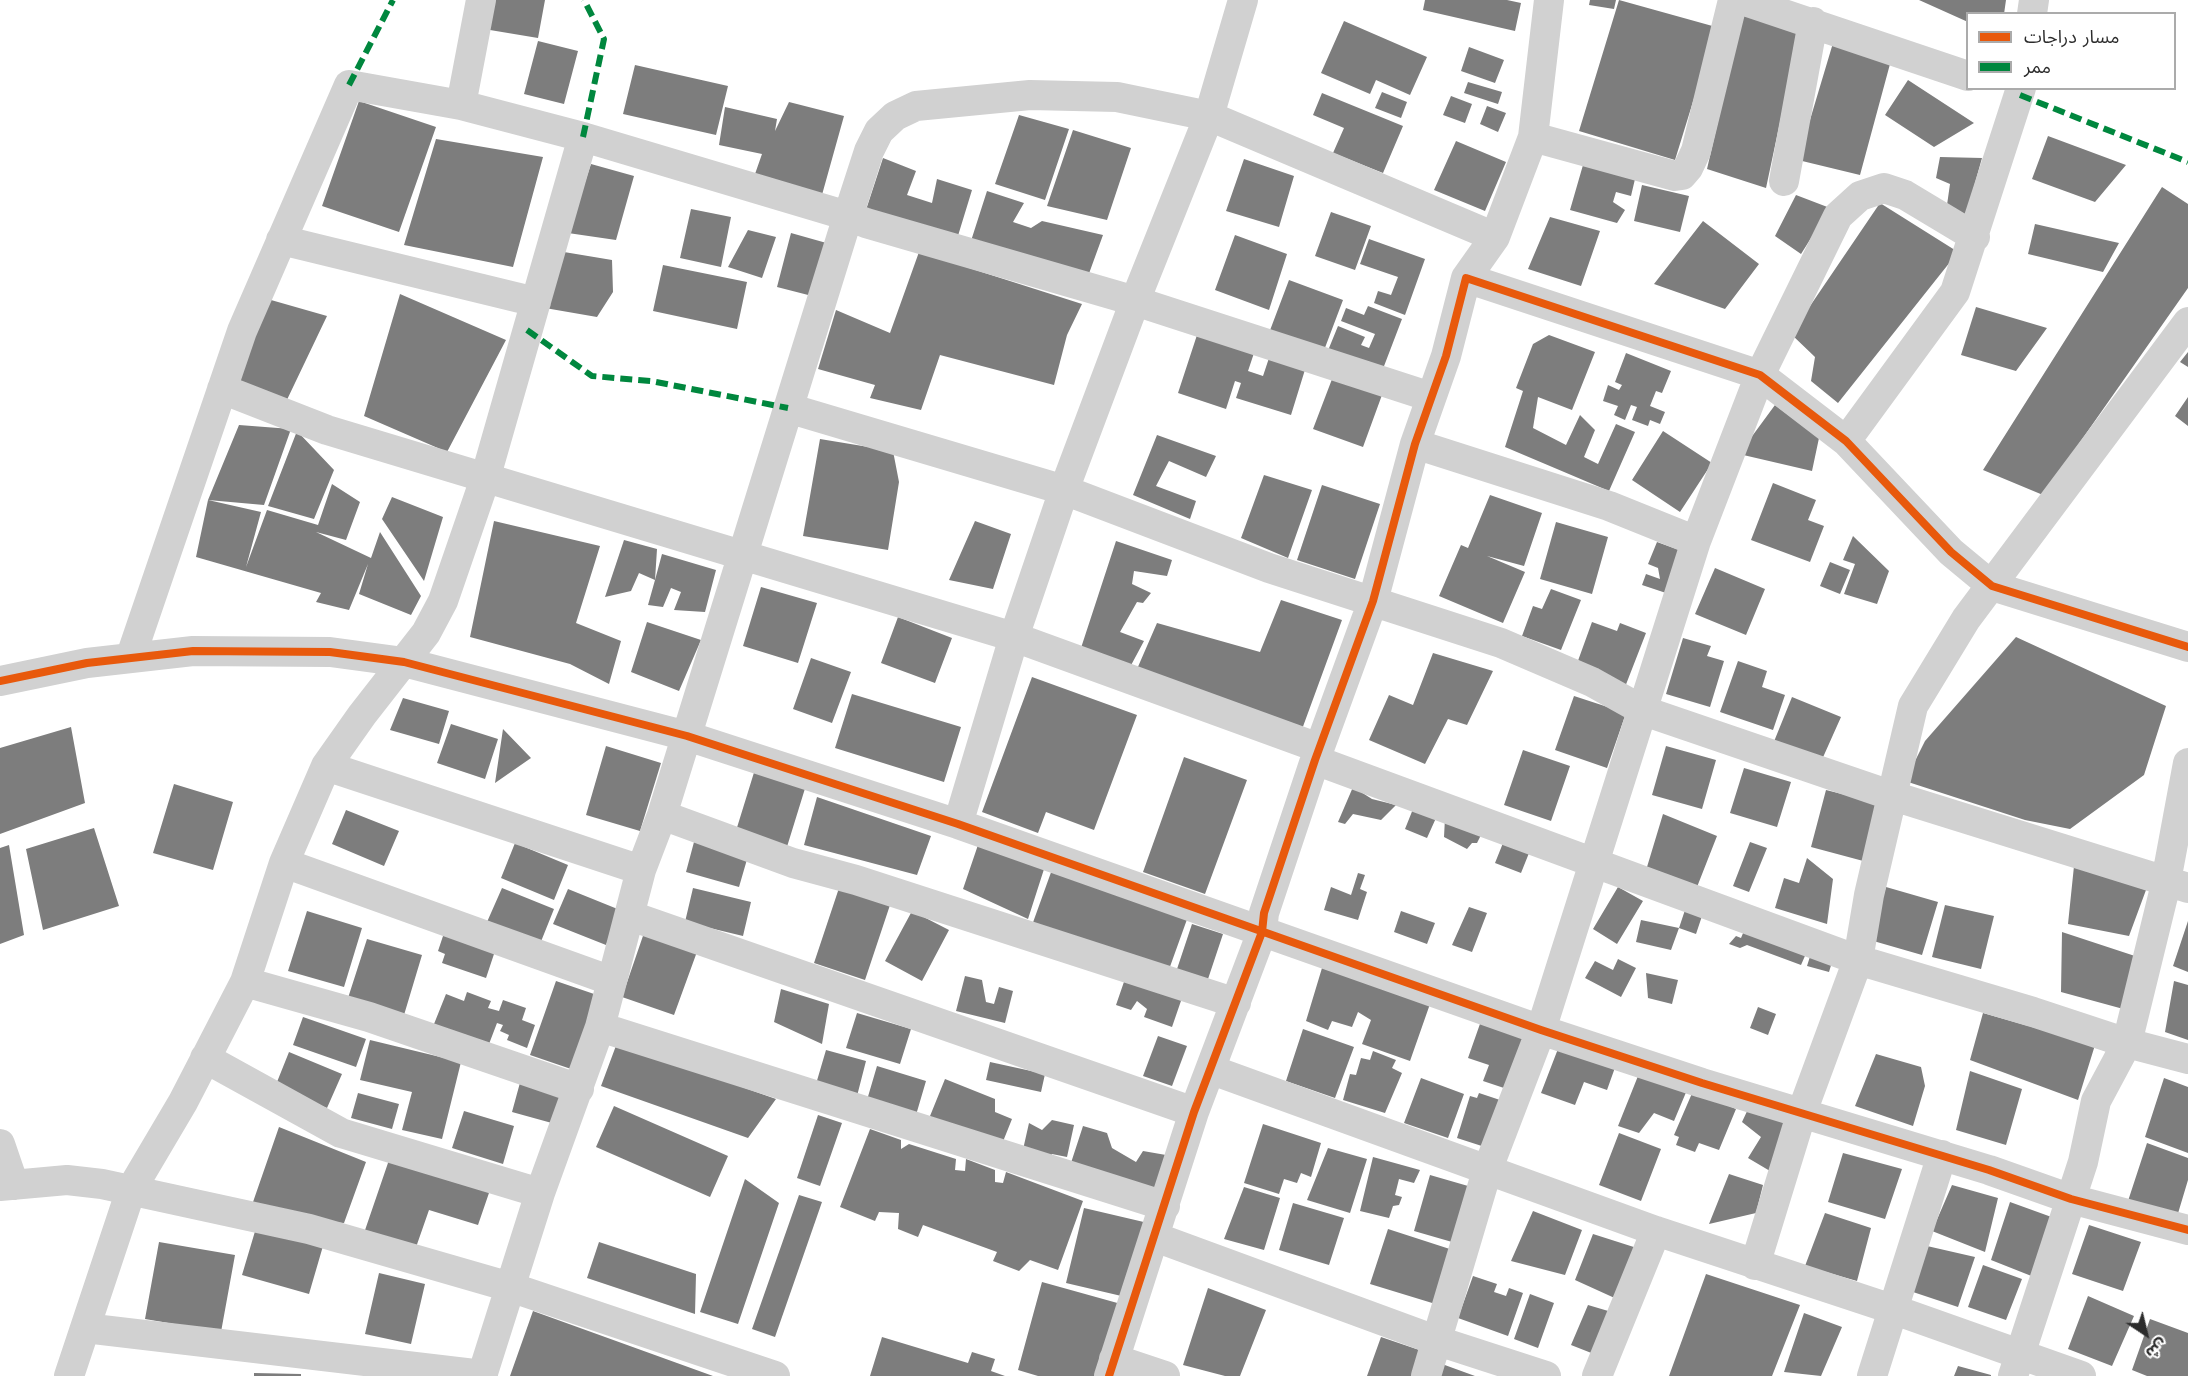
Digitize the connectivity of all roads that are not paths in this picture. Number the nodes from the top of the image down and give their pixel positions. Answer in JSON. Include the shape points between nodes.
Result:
{"nodes":[{"id":1,"x":481,"y":0,"type":"edge"},
{"id":2,"x":1244,"y":0,"type":"edge"},
{"id":3,"x":1549,"y":0,"type":"edge"},
{"id":4,"x":1733,"y":0,"type":"edge"},
{"id":5,"x":1742,"y":0,"type":"edge"},
{"id":6,"x":1813,"y":22,"type":"junction"},
{"id":7,"x":1966,"y":75,"type":"edge"},
{"id":8,"x":2015,"y":90,"type":"edge"},
{"id":9,"x":461,"y":105,"type":"junction"},
{"id":10,"x":1209,"y":116,"type":"junction"},
{"id":11,"x":583,"y":137,"type":"junction"},
{"id":12,"x":1533,"y":137,"type":"junction"},
{"id":13,"x":1784,"y":181,"type":"dead end"},
{"id":14,"x":848,"y":216,"type":"junction"},
{"id":15,"x":1495,"y":237,"type":"junction"},
{"id":16,"x":1975,"y":237,"type":"junction"},
{"id":17,"x":281,"y":240,"type":"junction"},
{"id":18,"x":1466,"y":278,"type":"junction"},
{"id":19,"x":1135,"y":301,"type":"junction"},
{"id":20,"x":536,"y":302,"type":"junction"},
{"id":21,"x":2188,"y":322,"type":"edge"},
{"id":22,"x":1760,"y":375,"type":"junction"},
{"id":23,"x":222,"y":389,"type":"junction"},
{"id":24,"x":1431,"y":397,"type":"junction"},
{"id":25,"x":788,"y":408,"type":"junction"},
{"id":26,"x":1846,"y":441,"type":"junction"},
{"id":27,"x":1415,"y":444,"type":"junction"},
{"id":28,"x":485,"y":479,"type":"junction"},
{"id":29,"x":1064,"y":490,"type":"junction"},
{"id":30,"x":1696,"y":541,"type":"junction"},
{"id":31,"x":742,"y":554,"type":"junction"},
{"id":32,"x":1992,"y":586,"type":"junction"},
{"id":33,"x":1373,"y":601,"type":"junction"},
{"id":34,"x":1014,"y":637,"type":"junction"},
{"id":35,"x":2188,"y":647,"type":"edge"},
{"id":36,"x":131,"y":656,"type":"junction"},
{"id":37,"x":404,"y":662,"type":"junction"},
{"id":38,"x":0,"y":681,"type":"edge"},
{"id":39,"x":1644,"y":711,"type":"junction"},
{"id":40,"x":687,"y":736,"type":"junction"},
{"id":41,"x":1317,"y":754,"type":"junction"},
{"id":42,"x":2188,"y":764,"type":"edge"},
{"id":43,"x":326,"y":766,"type":"junction"},
{"id":44,"x":1893,"y":796,"type":"junction"},
{"id":45,"x":662,"y":815,"type":"junction"},
{"id":46,"x":958,"y":824,"type":"junction"},
{"id":47,"x":1594,"y":861,"type":"junction"},
{"id":48,"x":284,"y":863,"type":"junction"},
{"id":49,"x":641,"y":870,"type":"junction"},
{"id":50,"x":2177,"y":885,"type":"edge"},
{"id":51,"x":631,"y":916,"type":"junction"},
{"id":52,"x":1262,"y":932,"type":"junction"},
{"id":53,"x":1858,"y":960,"type":"junction"},
{"id":54,"x":612,"y":981,"type":"junction"},
{"id":55,"x":245,"y":982,"type":"junction"},
{"id":56,"x":1236,"y":1003,"type":"junction"},
{"id":57,"x":600,"y":1027,"type":"junction"},
{"id":58,"x":1541,"y":1030,"type":"junction"},
{"id":59,"x":2127,"y":1043,"type":"junction"},
{"id":60,"x":205,"y":1058,"type":"junction"},
{"id":61,"x":2188,"y":1059,"type":"edge"},
{"id":62,"x":1212,"y":1070,"type":"junction"},
{"id":63,"x":579,"y":1089,"type":"junction"},
{"id":64,"x":1194,"y":1112,"type":"junction"},
{"id":65,"x":1802,"y":1112,"type":"junction"},
{"id":66,"x":0,"y":1144,"type":"edge"},
{"id":67,"x":1942,"y":1155,"type":"junction"},
{"id":68,"x":1487,"y":1171,"type":"junction"},
{"id":69,"x":7,"y":1185,"type":"edge"},
{"id":70,"x":131,"y":1190,"type":"junction"},
{"id":71,"x":540,"y":1193,"type":"junction"},
{"id":72,"x":2071,"y":1199,"type":"junction"},
{"id":73,"x":1165,"y":1206,"type":"junction"},
{"id":74,"x":2188,"y":1230,"type":"edge"},
{"id":75,"x":1656,"y":1231,"type":"junction"},
{"id":76,"x":1155,"y":1237,"type":"junction"},
{"id":77,"x":1755,"y":1264,"type":"junction"},
{"id":78,"x":510,"y":1287,"type":"junction"},
{"id":79,"x":1892,"y":1309,"type":"junction"},
{"id":80,"x":85,"y":1328,"type":"junction"},
{"id":81,"x":1438,"y":1341,"type":"junction"},
{"id":82,"x":2016,"y":1365,"type":"edge"},
{"id":83,"x":1112,"y":1368,"type":"edge"},
{"id":84,"x":482,"y":1375,"type":"edge"},
{"id":85,"x":69,"y":1376,"type":"edge"},
{"id":86,"x":775,"y":1376,"type":"edge"},
{"id":87,"x":1165,"y":1376,"type":"edge"},
{"id":88,"x":1426,"y":1376,"type":"edge"},
{"id":89,"x":1546,"y":1376,"type":"edge"},
{"id":90,"x":1597,"y":1376,"type":"edge"},
{"id":91,"x":1872,"y":1376,"type":"edge"},
{"id":92,"x":2081,"y":1376,"type":"edge"}],
"edges":[{"from":1,"to":9,"type":"street"},
{"from":2,"to":10,"type":"street"},
{"from":3,"to":12,"type":"street"},
{"from":4,"to":12,"type":"street","via":[[1696,151],[1682,174],[1675,176]]},
{"from":5,"to":6,"type":"street"},
{"from":6,"to":7,"type":"street"},
{"from":6,"to":13,"type":"street"},
{"from":8,"to":16,"type":"street"},
{"from":9,"to":11,"type":"street"},
{"from":9,"to":17,"type":"street","via":[[349,85]]},
{"from":10,"to":14,"type":"street","via":[[1117,97],[1030,95],[916,106],[895,116],[879,131]]},
{"from":10,"to":15,"type":"street"},
{"from":10,"to":19,"type":"street"},
{"from":11,"to":14,"type":"street"},
{"from":11,"to":20,"type":"street"},
{"from":12,"to":15,"type":"street"},
{"from":14,"to":19,"type":"street"},
{"from":14,"to":25,"type":"street"},
{"from":15,"to":18,"type":"street"},
{"from":16,"to":22,"type":"street","via":[[1905,195],[1884,188],[1860,196],[1838,216]]},
{"from":16,"to":26,"type":"street","via":[[1956,292]]},
{"from":17,"to":20,"type":"street"},
{"from":17,"to":23,"type":"street"},
{"from":18,"to":22,"type":"street"},
{"from":18,"to":24,"type":"street"},
{"from":19,"to":24,"type":"street"},
{"from":19,"to":29,"type":"street"},
{"from":20,"to":28,"type":"street"},
{"from":21,"to":32,"type":"street"},
{"from":22,"to":26,"type":"street"},
{"from":22,"to":30,"type":"street"},
{"from":23,"to":28,"type":"street","via":[[327,430]]},
{"from":23,"to":36,"type":"street"},
{"from":24,"to":27,"type":"street"},
{"from":25,"to":29,"type":"street"},
{"from":25,"to":31,"type":"street"},
{"from":26,"to":32,"type":"street","via":[[1951,552]]},
{"from":27,"to":30,"type":"street","via":[[1609,506]]},
{"from":27,"to":33,"type":"street"},
{"from":28,"to":31,"type":"street"},
{"from":28,"to":37,"type":"street","via":[[443,601]]},
{"from":29,"to":33,"type":"street","via":[[1269,568]]},
{"from":29,"to":34,"type":"street"},
{"from":30,"to":39,"type":"street"},
{"from":31,"to":34,"type":"street"},
{"from":31,"to":40,"type":"street"},
{"from":32,"to":35,"type":"street"},
{"from":32,"to":44,"type":"street","via":[[1966,619],[1913,706]]},
{"from":33,"to":39,"type":"street","via":[[1501,643],[1592,682]]},
{"from":33,"to":41,"type":"street"},
{"from":34,"to":41,"type":"street"},
{"from":34,"to":46,"type":"street"},
{"from":36,"to":37,"type":"street","via":[[193,651],[330,652]]},
{"from":36,"to":38,"type":"street"},
{"from":37,"to":40,"type":"street"},
{"from":37,"to":43,"type":"street"},
{"from":39,"to":44,"type":"street"},
{"from":39,"to":47,"type":"street"},
{"from":40,"to":45,"type":"street"},
{"from":40,"to":46,"type":"street"},
{"from":41,"to":47,"type":"street"},
{"from":41,"to":52,"type":"street","via":[[1264,913]]},
{"from":42,"to":50,"type":"street"},
{"from":43,"to":48,"type":"street"},
{"from":43,"to":49,"type":"street"},
{"from":44,"to":50,"type":"street"},
{"from":44,"to":53,"type":"street"},
{"from":45,"to":49,"type":"street"},
{"from":45,"to":56,"type":"street","via":[[793,863]]},
{"from":46,"to":52,"type":"street"},
{"from":47,"to":53,"type":"street"},
{"from":47,"to":58,"type":"street"},
{"from":48,"to":54,"type":"street"},
{"from":48,"to":55,"type":"street"},
{"from":49,"to":51,"type":"street"},
{"from":50,"to":59,"type":"street"},
{"from":51,"to":54,"type":"street"},
{"from":51,"to":64,"type":"street"},
{"from":52,"to":56,"type":"street"},
{"from":52,"to":58,"type":"street"},
{"from":53,"to":59,"type":"street"},
{"from":53,"to":65,"type":"street"},
{"from":54,"to":57,"type":"street"},
{"from":55,"to":60,"type":"street"},
{"from":55,"to":63,"type":"street","via":[[369,1017]]},
{"from":56,"to":62,"type":"street"},
{"from":57,"to":63,"type":"street"},
{"from":57,"to":73,"type":"street"},
{"from":58,"to":65,"type":"street"},
{"from":58,"to":68,"type":"street"},
{"from":59,"to":61,"type":"street"},
{"from":59,"to":72,"type":"street","via":[[2097,1101]]},
{"from":60,"to":70,"type":"street"},
{"from":60,"to":71,"type":"street","via":[[341,1133]]},
{"from":62,"to":64,"type":"street"},
{"from":62,"to":68,"type":"street"},
{"from":63,"to":71,"type":"street"},
{"from":64,"to":73,"type":"street"},
{"from":65,"to":67,"type":"street"},
{"from":65,"to":77,"type":"street"},
{"from":66,"to":69,"type":"street"},
{"from":67,"to":72,"type":"street"},
{"from":67,"to":79,"type":"street"},
{"from":68,"to":75,"type":"street"},
{"from":68,"to":81,"type":"street"},
{"from":69,"to":70,"type":"street","via":[[67,1180]]},
{"from":70,"to":78,"type":"street","via":[[309,1230]]},
{"from":70,"to":80,"type":"street"},
{"from":71,"to":78,"type":"street"},
{"from":72,"to":74,"type":"street"},
{"from":72,"to":82,"type":"street"},
{"from":73,"to":76,"type":"street"},
{"from":75,"to":77,"type":"street"},
{"from":75,"to":90,"type":"street"},
{"from":76,"to":81,"type":"street"},
{"from":76,"to":83,"type":"street"},
{"from":77,"to":79,"type":"street"},
{"from":78,"to":84,"type":"street"},
{"from":78,"to":86,"type":"street"},
{"from":79,"to":82,"type":"street"},
{"from":79,"to":91,"type":"street"},
{"from":80,"to":84,"type":"street"},
{"from":80,"to":85,"type":"street"},
{"from":81,"to":88,"type":"street"},
{"from":81,"to":89,"type":"street"},
{"from":82,"to":92,"type":"street"},
{"from":83,"to":87,"type":"street"}]}
